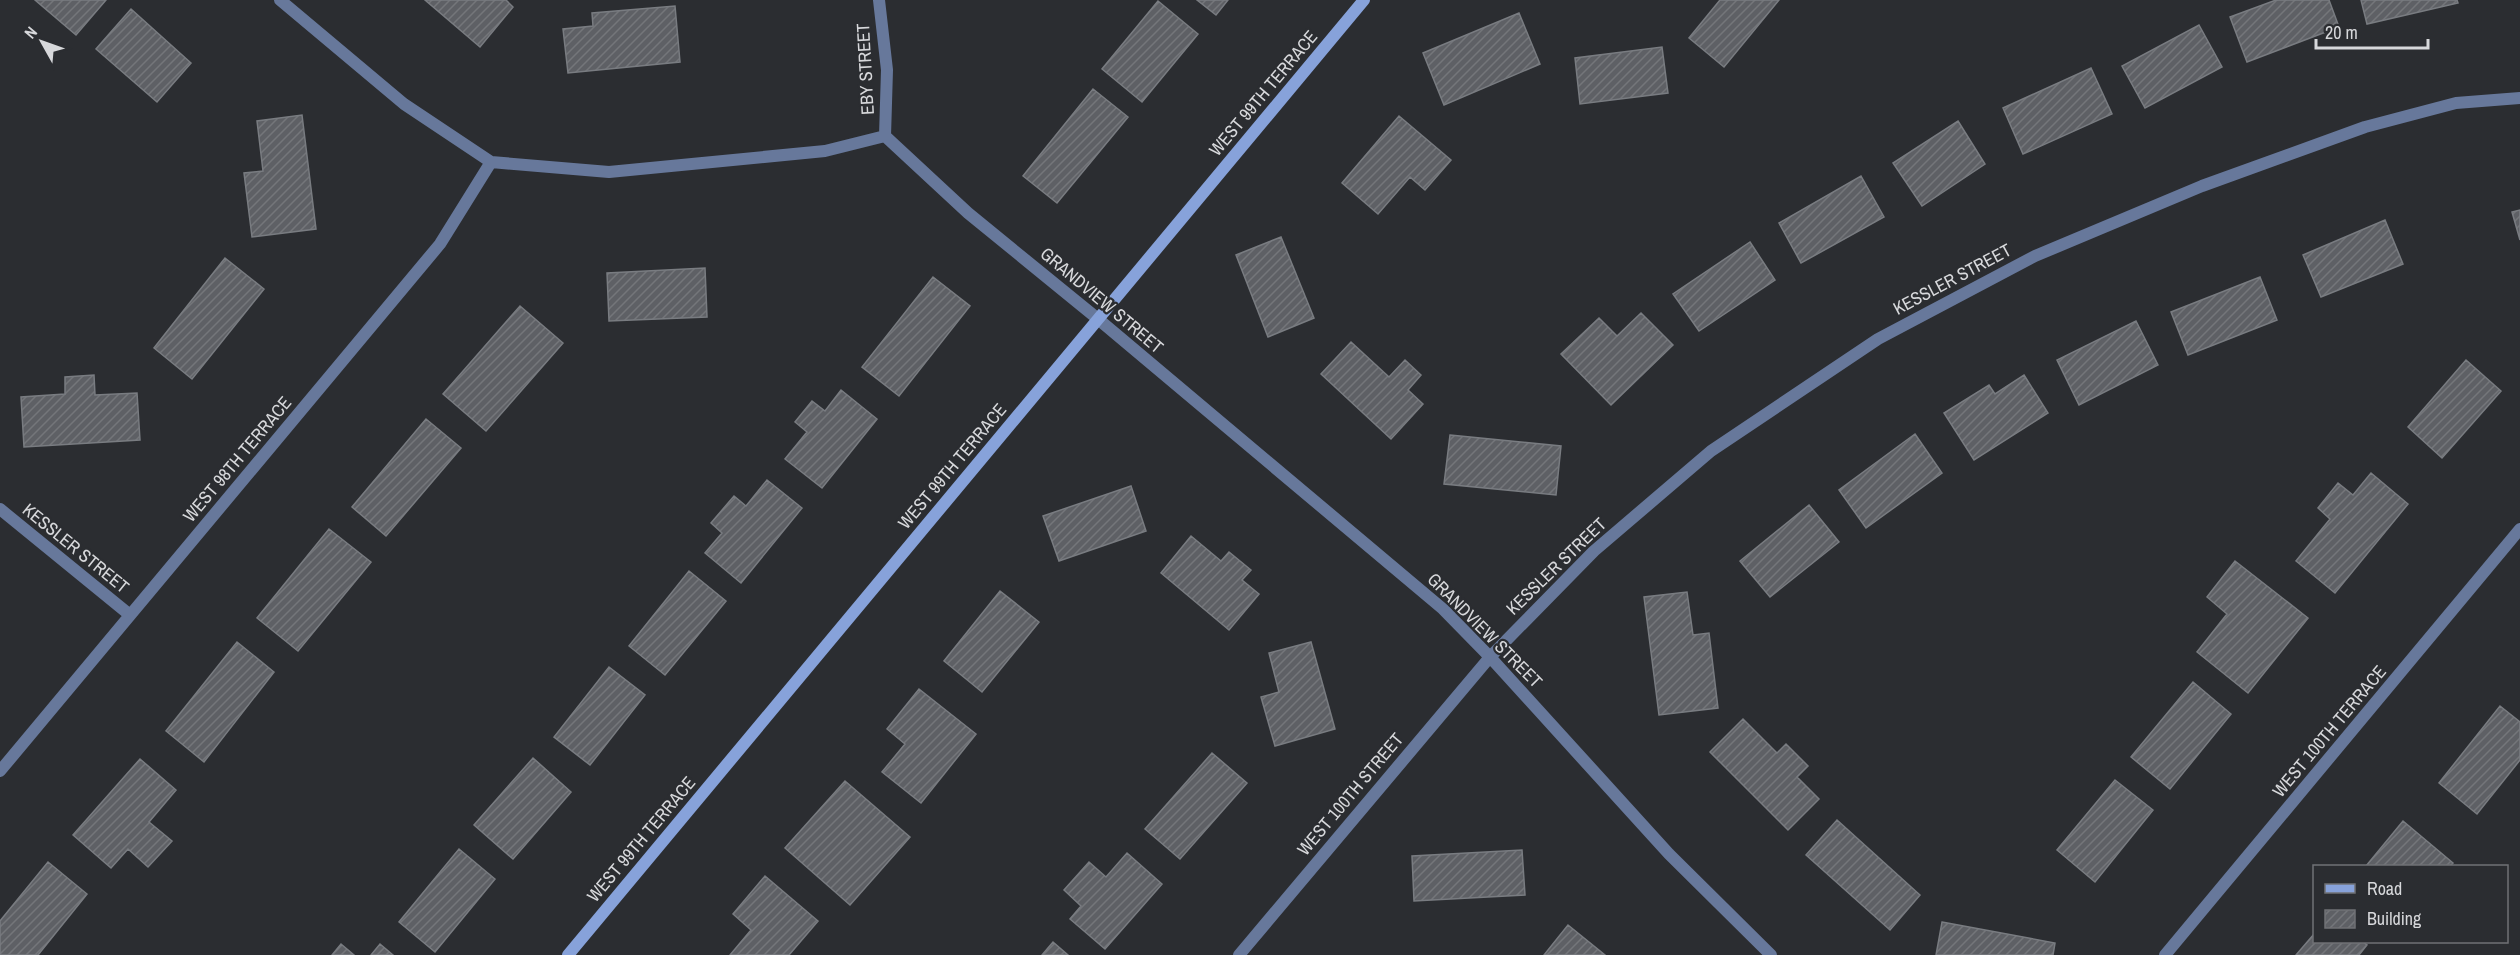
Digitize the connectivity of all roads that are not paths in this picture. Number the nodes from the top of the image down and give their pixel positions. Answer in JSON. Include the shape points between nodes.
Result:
{"nodes":[{"id":1,"x":280,"y":0,"type":"edge"},
{"id":2,"x":879,"y":0,"type":"edge"},
{"id":3,"x":1364,"y":0,"type":"edge"},
{"id":4,"x":2520,"y":98,"type":"edge"},
{"id":5,"x":885,"y":136,"type":"junction"},
{"id":6,"x":491,"y":162,"type":"junction"},
{"id":7,"x":1098,"y":319,"type":"junction"},
{"id":8,"x":0,"y":509,"type":"edge"},
{"id":9,"x":2520,"y":529,"type":"edge"},
{"id":10,"x":130,"y":615,"type":"junction"},
{"id":11,"x":1490,"y":657,"type":"junction"},
{"id":12,"x":0,"y":771,"type":"edge"},
{"id":13,"x":568,"y":955,"type":"edge"},
{"id":14,"x":1239,"y":955,"type":"edge"},
{"id":15,"x":1771,"y":955,"type":"edge"},
{"id":16,"x":2165,"y":955,"type":"edge"}],
"edges":[{"from":1,"to":6,"type":"street","via":[[404,104]]},
{"from":2,"to":5,"type":"street","name":"EBY STREET","via":[[887,70]]},
{"from":3,"to":7,"type":"street","name":"WEST 99TH TERRACE"},
{"from":4,"to":11,"type":"street","name":"KESSLER STREET","via":[[2456,103],[2377,124],[2202,186],[2035,256],[1888,334],[1711,451],[1594,551]]},
{"from":5,"to":6,"type":"street","via":[[825,151],[609,171]]},
{"from":5,"to":7,"type":"street","name":"GRANDVIEW STREET","via":[[968,213]]},
{"from":6,"to":10,"type":"street","name":"WEST 98TH TERRACE","via":[[440,244]]},
{"from":7,"to":11,"type":"street","name":"GRANDVIEW STREET","via":[[1443,609]]},
{"from":7,"to":13,"type":"street","name":"WEST 99TH TERRACE"},
{"from":8,"to":10,"type":"street","name":"KESSLER STREET"},
{"from":9,"to":16,"type":"street","name":"WEST 100TH TERRACE"},
{"from":10,"to":12,"type":"street","name":"WEST 98TH TERRACE"},
{"from":11,"to":14,"type":"street","name":"WEST 100TH STREET"},
{"from":11,"to":15,"type":"street","name":"GRANDVIEW STREET","via":[[1669,854]]}]}
